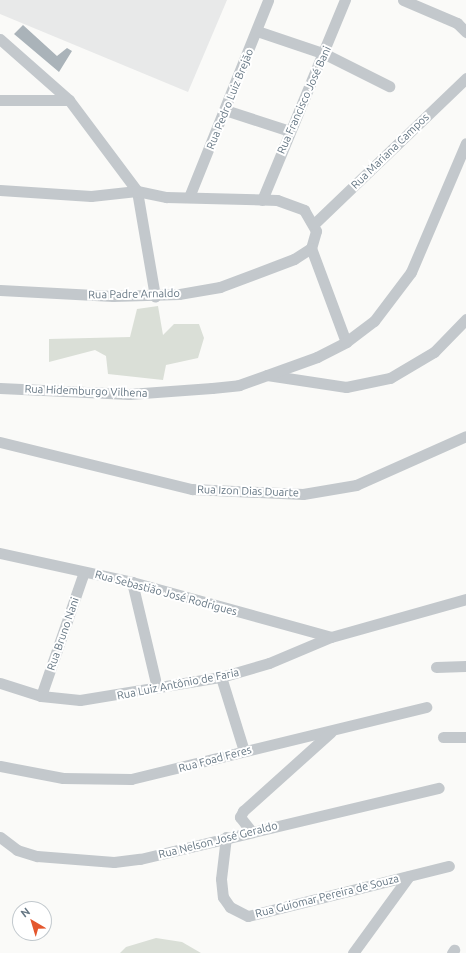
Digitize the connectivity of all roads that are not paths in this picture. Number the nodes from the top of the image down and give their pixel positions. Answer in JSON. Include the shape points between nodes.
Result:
{"nodes":[{"id":1,"x":268,"y":0,"type":"edge"},
{"id":2,"x":345,"y":0,"type":"edge"},
{"id":3,"x":403,"y":0,"type":"edge"},
{"id":4,"x":257,"y":31,"type":"junction"},
{"id":5,"x":466,"y":32,"type":"edge"},
{"id":6,"x":0,"y":39,"type":"edge"},
{"id":7,"x":325,"y":54,"type":"junction"},
{"id":8,"x":466,"y":78,"type":"edge"},
{"id":9,"x":389,"y":86,"type":"dead end"},
{"id":10,"x":0,"y":100,"type":"edge"},
{"id":11,"x":69,"y":100,"type":"junction"},
{"id":12,"x":225,"y":110,"type":"junction"},
{"id":13,"x":290,"y":132,"type":"junction"},
{"id":14,"x":466,"y":143,"type":"edge"},
{"id":15,"x":0,"y":190,"type":"edge"},
{"id":16,"x":137,"y":191,"type":"junction"},
{"id":17,"x":189,"y":197,"type":"junction"},
{"id":18,"x":262,"y":200,"type":"junction"},
{"id":19,"x":314,"y":224,"type":"junction"},
{"id":20,"x":311,"y":248,"type":"junction"},
{"id":21,"x":0,"y":290,"type":"edge"},
{"id":22,"x":155,"y":296,"type":"junction"},
{"id":23,"x":466,"y":319,"type":"edge"},
{"id":24,"x":346,"y":342,"type":"junction"},
{"id":25,"x":267,"y":375,"type":"junction"},
{"id":26,"x":0,"y":388,"type":"edge"},
{"id":27,"x":466,"y":436,"type":"edge"},
{"id":28,"x":0,"y":442,"type":"edge"},
{"id":29,"x":0,"y":554,"type":"edge"},
{"id":30,"x":84,"y":572,"type":"junction"},
{"id":31,"x":132,"y":582,"type":"junction"},
{"id":32,"x":466,"y":599,"type":"edge"},
{"id":33,"x":331,"y":637,"type":"junction"},
{"id":34,"x":466,"y":666,"type":"edge"},
{"id":35,"x":436,"y":667,"type":"dead end"},
{"id":36,"x":221,"y":677,"type":"junction"},
{"id":37,"x":0,"y":683,"type":"edge"},
{"id":38,"x":157,"y":688,"type":"junction"},
{"id":39,"x":41,"y":696,"type":"junction"},
{"id":40,"x":426,"y":707,"type":"dead end"},
{"id":41,"x":332,"y":731,"type":"junction"},
{"id":42,"x":443,"y":737,"type":"dead end"},
{"id":43,"x":466,"y":737,"type":"edge"},
{"id":44,"x":244,"y":751,"type":"junction"},
{"id":45,"x":0,"y":766,"type":"edge"},
{"id":46,"x":439,"y":788,"type":"dead end"},
{"id":47,"x":250,"y":831,"type":"junction"},
{"id":48,"x":0,"y":837,"type":"edge"},
{"id":49,"x":226,"y":837,"type":"junction"},
{"id":50,"x":449,"y":866,"type":"dead end"},
{"id":51,"x":409,"y":876,"type":"junction"},
{"id":52,"x":353,"y":953,"type":"edge"}],
"edges":[{"from":1,"to":4,"type":"street","name":"Rua Pedro Luiz Brejão"},
{"from":2,"to":7,"type":"street","name":"Rua Francisco José Bani"},
{"from":3,"to":5,"type":"street","via":[[457,23]]},
{"from":4,"to":7,"type":"street"},
{"from":4,"to":12,"type":"street","name":"Rua Pedro Luiz Brejão"},
{"from":6,"to":11,"type":"street"},
{"from":7,"to":9,"type":"street"},
{"from":7,"to":13,"type":"street","name":"Rua Francisco José Bani"},
{"from":8,"to":19,"type":"street","name":"Rua Mariana Campos"},
{"from":10,"to":11,"type":"street"},
{"from":11,"to":16,"type":"street"},
{"from":12,"to":13,"type":"street"},
{"from":12,"to":17,"type":"street","name":"Rua Pedro Luiz Brejão"},
{"from":13,"to":18,"type":"street","name":"Rua Francisco José Bani"},
{"from":14,"to":24,"type":"street","name":"Rua Hidemburgo Vilhena","via":[[411,272],[374,321]]},
{"from":15,"to":16,"type":"street","via":[[91,196]]},
{"from":16,"to":17,"type":"street","via":[[166,197]]},
{"from":16,"to":22,"type":"street"},
{"from":17,"to":18,"type":"street"},
{"from":18,"to":19,"type":"street","via":[[294,204],[304,210]]},
{"from":19,"to":20,"type":"street","via":[[315,240]]},
{"from":20,"to":22,"type":"street","name":"Rua Padre Arnaldo","via":[[274,269],[220,287]]},
{"from":20,"to":24,"type":"street"},
{"from":21,"to":22,"type":"street","name":"Rua Padre Arnaldo"},
{"from":23,"to":25,"type":"street","via":[[434,352],[390,378],[346,387]]},
{"from":24,"to":25,"type":"street","name":"Rua Hidemburgo Vilhena"},
{"from":25,"to":26,"type":"street","name":"Rua Hidemburgo Vilhena","via":[[239,385],[129,394]]},
{"from":27,"to":28,"type":"street","name":"Rua Izon Dias Duarte","via":[[356,486],[303,494],[192,489]]},
{"from":29,"to":30,"type":"street","name":"Rua Sebastião José Rodrigues"},
{"from":30,"to":31,"type":"street","name":"Rua Sebastião José Rodrigues"},
{"from":30,"to":39,"type":"street","name":"Rua Bruno Nani"},
{"from":31,"to":33,"type":"street","name":"Rua Sebastião José Rodrigues"},
{"from":31,"to":38,"type":"street"},
{"from":32,"to":33,"type":"street","name":"Rua Luiz Antônio de Faria"},
{"from":33,"to":36,"type":"street","name":"Rua Luiz Antônio de Faria","via":[[269,663]]},
{"from":34,"to":35,"type":"street"},
{"from":36,"to":38,"type":"street","name":"Rua Luiz Antônio de Faria"},
{"from":36,"to":44,"type":"street"},
{"from":37,"to":39,"type":"street","name":"Rua Luiz Antônio de Faria"},
{"from":38,"to":39,"type":"street","name":"Rua Luiz Antônio de Faria","via":[[97,700]]},
{"from":40,"to":41,"type":"street","name":"Rua Foad Feres"},
{"from":41,"to":44,"type":"street","name":"Rua Foad Feres"},
{"from":41,"to":47,"type":"street","via":[[243,811],[240,818]]},
{"from":42,"to":43,"type":"street"},
{"from":44,"to":45,"type":"street","name":"Rua Foad Feres","via":[[163,773],[104,781],[63,778]]},
{"from":46,"to":47,"type":"street","name":"Rua Nelson José Geraldo"},
{"from":47,"to":49,"type":"street","name":"Rua Nelson José Geraldo"},
{"from":48,"to":49,"type":"street","name":"Rua Nelson José Geraldo","via":[[16,850],[37,856],[114,862],[140,860]]},
{"from":49,"to":51,"type":"street","name":"Rua Guiomar Pereira de Souza","via":[[221,879],[223,897],[230,907],[248,916]]},
{"from":50,"to":51,"type":"street","name":"Rua Guiomar Pereira de Souza"},
{"from":51,"to":52,"type":"street"}]}
